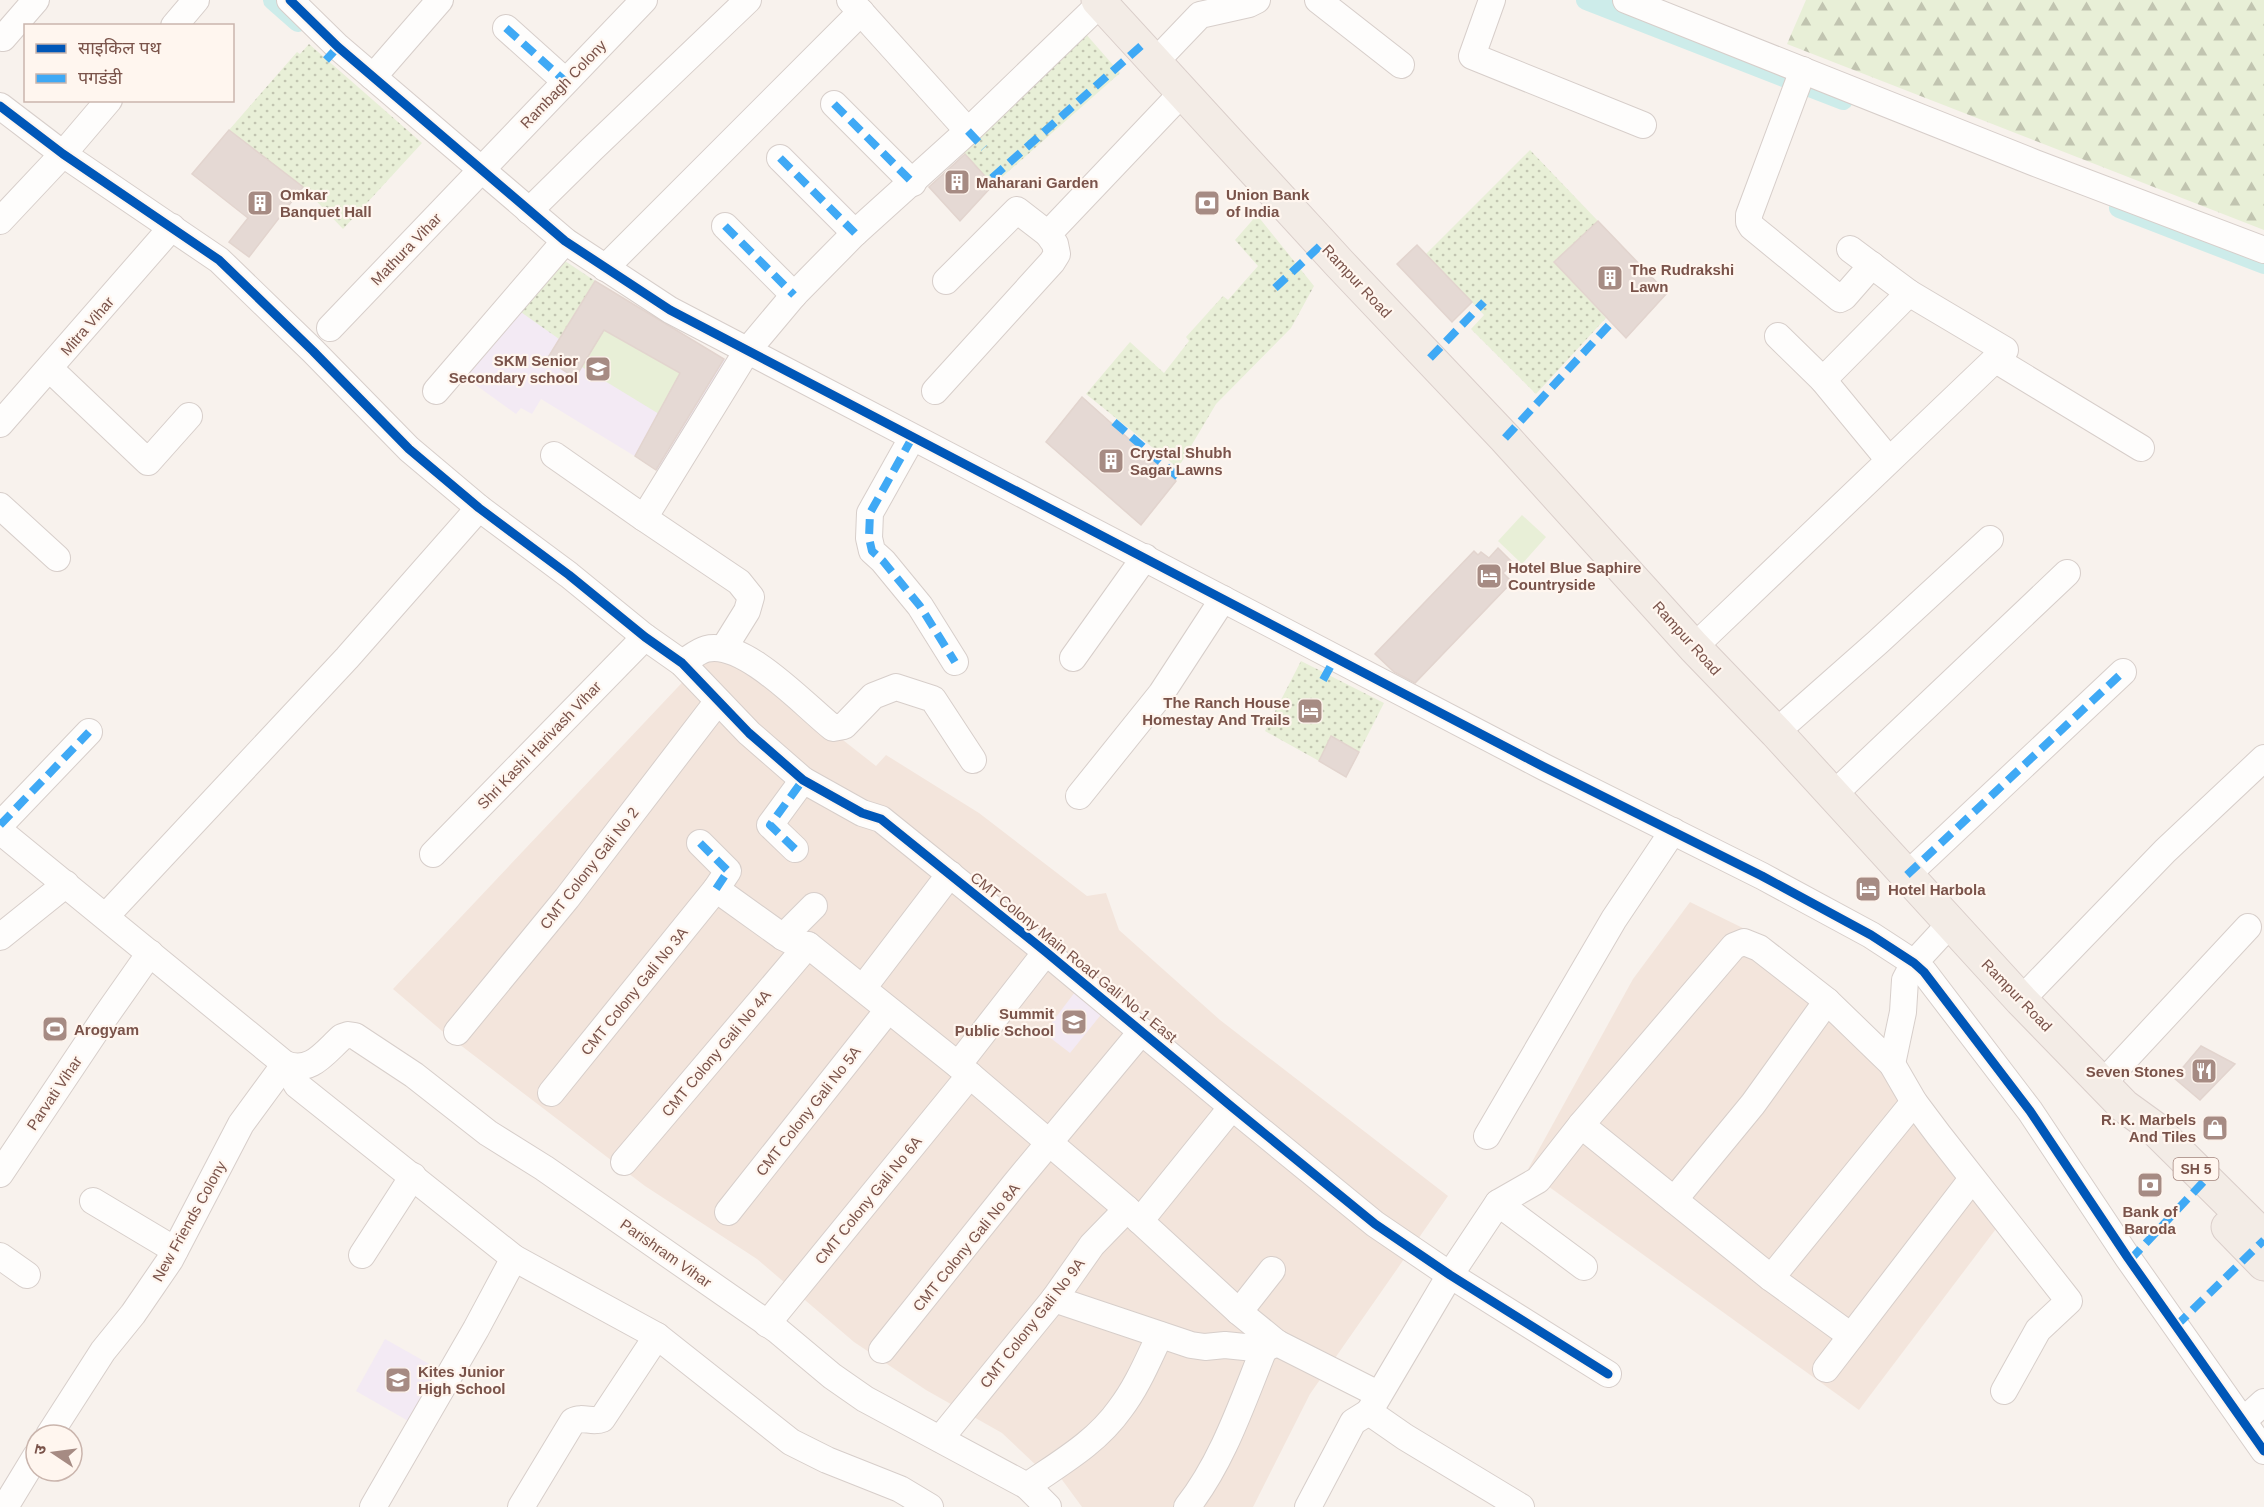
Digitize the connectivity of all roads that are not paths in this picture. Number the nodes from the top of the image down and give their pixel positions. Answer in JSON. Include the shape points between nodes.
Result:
{"nodes":[{"id":1,"x":36,"y":0,"type":"edge"},
{"id":2,"x":196,"y":0,"type":"edge"},
{"id":3,"x":291,"y":0,"type":"edge"},
{"id":4,"x":441,"y":0,"type":"edge"},
{"id":5,"x":644,"y":0,"type":"edge"},
{"id":6,"x":748,"y":0,"type":"edge"},
{"id":7,"x":1257,"y":0,"type":"edge"},
{"id":8,"x":1318,"y":0,"type":"edge"},
{"id":9,"x":1492,"y":0,"type":"edge"},
{"id":10,"x":1626,"y":0,"type":"edge"},
{"id":11,"x":1099,"y":2,"type":"edge"},
{"id":12,"x":856,"y":6,"type":"edge"},
{"id":13,"x":176,"y":24,"type":"edge"},
{"id":14,"x":506,"y":28,"type":"dead end"},
{"id":15,"x":3,"y":38,"type":"dead end"},
{"id":16,"x":1155,"y":62,"type":"junction"},
{"id":17,"x":1401,"y":65,"type":"dead end"},
{"id":18,"x":374,"y":77,"type":"junction"},
{"id":19,"x":1800,"y":79,"type":"junction"},
{"id":20,"x":565,"y":81,"type":"junction"},
{"id":21,"x":1183,"y":92,"type":"junction"},
{"id":22,"x":107,"y":102,"type":"edge"},
{"id":23,"x":834,"y":105,"type":"dead end"},
{"id":24,"x":0,"y":106,"type":"edge"},
{"id":25,"x":1643,"y":125,"type":"dead end"},
{"id":26,"x":968,"y":131,"type":"junction"},
{"id":27,"x":63,"y":154,"type":"junction"},
{"id":28,"x":780,"y":158,"type":"dead end"},
{"id":29,"x":476,"y":175,"type":"junction"},
{"id":30,"x":913,"y":183,"type":"junction"},
{"id":31,"x":529,"y":211,"type":"junction"},
{"id":32,"x":0,"y":221,"type":"edge"},
{"id":33,"x":725,"y":226,"type":"dead end"},
{"id":34,"x":172,"y":227,"type":"junction"},
{"id":35,"x":855,"y":233,"type":"junction"},
{"id":36,"x":1048,"y":234,"type":"junction"},
{"id":37,"x":561,"y":246,"type":"junction"},
{"id":38,"x":1850,"y":249,"type":"dead end"},
{"id":39,"x":2264,"y":250,"type":"edge"},
{"id":40,"x":1872,"y":266,"type":"junction"},
{"id":41,"x":605,"y":268,"type":"junction"},
{"id":42,"x":946,"y":281,"type":"dead end"},
{"id":43,"x":1909,"y":293,"type":"junction"},
{"id":44,"x":794,"y":296,"type":"junction"},
{"id":45,"x":330,"y":328,"type":"dead end"},
{"id":46,"x":1778,"y":336,"type":"dead end"},
{"id":47,"x":743,"y":357,"type":"junction"},
{"id":48,"x":1996,"y":360,"type":"junction"},
{"id":49,"x":50,"y":369,"type":"junction"},
{"id":50,"x":1823,"y":380,"type":"junction"},
{"id":51,"x":935,"y":390,"type":"dead end"},
{"id":52,"x":436,"y":391,"type":"dead end"},
{"id":53,"x":189,"y":416,"type":"dead end"},
{"id":54,"x":0,"y":424,"type":"edge"},
{"id":55,"x":910,"y":442,"type":"junction"},
{"id":56,"x":2141,"y":448,"type":"dead end"},
{"id":57,"x":554,"y":455,"type":"dead end"},
{"id":58,"x":1889,"y":460,"type":"junction"},
{"id":59,"x":0,"y":506,"type":"edge"},
{"id":60,"x":480,"y":508,"type":"junction"},
{"id":61,"x":644,"y":518,"type":"junction"},
{"id":62,"x":1990,"y":539,"type":"dead end"},
{"id":63,"x":57,"y":558,"type":"dead end"},
{"id":64,"x":1141,"y":563,"type":"junction"},
{"id":65,"x":2067,"y":573,"type":"dead end"},
{"id":66,"x":1220,"y":604,"type":"junction"},
{"id":67,"x":645,"y":637,"type":"junction"},
{"id":68,"x":1694,"y":647,"type":"junction"},
{"id":69,"x":724,"y":648,"type":"junction"},
{"id":70,"x":1073,"y":658,"type":"dead end"},
{"id":71,"x":955,"y":662,"type":"dead end"},
{"id":72,"x":682,"y":663,"type":"junction"},
{"id":73,"x":2123,"y":672,"type":"dead end"},
{"id":74,"x":718,"y":701,"type":"junction"},
{"id":75,"x":89,"y":732,"type":"dead end"},
{"id":76,"x":1776,"y":732,"type":"junction"},
{"id":77,"x":2264,"y":758,"type":"edge"},
{"id":78,"x":973,"y":760,"type":"dead end"},
{"id":79,"x":803,"y":780,"type":"junction"},
{"id":80,"x":1833,"y":795,"type":"junction"},
{"id":81,"x":1079,"y":796,"type":"dead end"},
{"id":82,"x":0,"y":825,"type":"edge"},
{"id":83,"x":0,"y":831,"type":"edge"},
{"id":84,"x":1668,"y":839,"type":"junction"},
{"id":85,"x":700,"y":843,"type":"dead end"},
{"id":86,"x":795,"y":849,"type":"dead end"},
{"id":87,"x":434,"y":854,"type":"dead end"},
{"id":88,"x":950,"y":874,"type":"junction"},
{"id":89,"x":1907,"y":875,"type":"junction"},
{"id":90,"x":66,"y":884,"type":"junction"},
{"id":91,"x":716,"y":889,"type":"junction"},
{"id":92,"x":814,"y":906,"type":"dead end"},
{"id":93,"x":106,"y":916,"type":"junction"},
{"id":94,"x":1950,"y":924,"type":"junction"},
{"id":95,"x":2248,"y":927,"type":"dead end"},
{"id":96,"x":0,"y":937,"type":"edge"},
{"id":97,"x":783,"y":937,"type":"junction"},
{"id":98,"x":808,"y":945,"type":"junction"},
{"id":99,"x":1046,"y":952,"type":"junction"},
{"id":100,"x":150,"y":953,"type":"junction"},
{"id":101,"x":1910,"y":970,"type":"junction"},
{"id":102,"x":863,"y":988,"type":"junction"},
{"id":103,"x":2021,"y":1000,"type":"junction"},
{"id":104,"x":1827,"y":1001,"type":"junction"},
{"id":105,"x":888,"y":1010,"type":"junction"},
{"id":106,"x":1143,"y":1031,"type":"junction"},
{"id":107,"x":457,"y":1032,"type":"dead end"},
{"id":108,"x":285,"y":1064,"type":"junction"},
{"id":109,"x":1892,"y":1064,"type":"junction"},
{"id":110,"x":964,"y":1070,"type":"junction"},
{"id":111,"x":551,"y":1093,"type":"dead end"},
{"id":112,"x":2113,"y":1095,"type":"junction"},
{"id":113,"x":1914,"y":1102,"type":"junction"},
{"id":114,"x":1232,"y":1107,"type":"junction"},
{"id":115,"x":1581,"y":1125,"type":"junction"},
{"id":116,"x":1487,"y":1136,"type":"dead end"},
{"id":117,"x":1050,"y":1144,"type":"junction"},
{"id":118,"x":624,"y":1161,"type":"dead end"},
{"id":119,"x":0,"y":1174,"type":"edge"},
{"id":120,"x":413,"y":1176,"type":"junction"},
{"id":121,"x":1971,"y":1179,"type":"junction"},
{"id":122,"x":1674,"y":1200,"type":"junction"},
{"id":123,"x":93,"y":1201,"type":"dead end"},
{"id":124,"x":1498,"y":1203,"type":"junction"},
{"id":125,"x":728,"y":1212,"type":"dead end"},
{"id":126,"x":1134,"y":1215,"type":"junction"},
{"id":127,"x":2264,"y":1237,"type":"edge"},
{"id":128,"x":175,"y":1250,"type":"junction"},
{"id":129,"x":362,"y":1255,"type":"dead end"},
{"id":130,"x":0,"y":1256,"type":"edge"},
{"id":131,"x":514,"y":1258,"type":"junction"},
{"id":132,"x":2264,"y":1264,"type":"edge"},
{"id":133,"x":1584,"y":1267,"type":"dead end"},
{"id":134,"x":1272,"y":1270,"type":"dead end"},
{"id":135,"x":27,"y":1275,"type":"dead end"},
{"id":136,"x":1450,"y":1275,"type":"junction"},
{"id":137,"x":1771,"y":1278,"type":"junction"},
{"id":138,"x":1054,"y":1299,"type":"junction"},
{"id":139,"x":1239,"y":1312,"type":"junction"},
{"id":140,"x":767,"y":1324,"type":"junction"},
{"id":141,"x":1160,"y":1335,"type":"junction"},
{"id":142,"x":657,"y":1336,"type":"junction"},
{"id":143,"x":1851,"y":1336,"type":"junction"},
{"id":144,"x":1271,"y":1346,"type":"junction"},
{"id":145,"x":882,"y":1350,"type":"dead end"},
{"id":146,"x":1826,"y":1369,"type":"dead end"},
{"id":147,"x":1608,"y":1374,"type":"dead end"},
{"id":148,"x":2004,"y":1391,"type":"dead end"},
{"id":149,"x":2264,"y":1402,"type":"edge"},
{"id":150,"x":1373,"y":1403,"type":"junction"},
{"id":151,"x":2243,"y":1421,"type":"junction"},
{"id":152,"x":57,"y":1423,"type":"edge"},
{"id":153,"x":940,"y":1439,"type":"junction"},
{"id":154,"x":2264,"y":1451,"type":"edge"},
{"id":155,"x":24,"y":1475,"type":"edge"},
{"id":156,"x":1027,"y":1486,"type":"junction"},
{"id":157,"x":1490,"y":1500,"type":"edge"},
{"id":158,"x":4,"y":1507,"type":"edge"},
{"id":159,"x":373,"y":1507,"type":"edge"},
{"id":160,"x":521,"y":1507,"type":"edge"},
{"id":161,"x":930,"y":1507,"type":"edge"},
{"id":162,"x":1048,"y":1507,"type":"edge"},
{"id":163,"x":1187,"y":1507,"type":"edge"},
{"id":164,"x":1308,"y":1507,"type":"edge"},
{"id":165,"x":1521,"y":1507,"type":"edge"}],
"edges":[{"from":1,"to":15,"type":"street"},
{"from":2,"to":13,"type":"street"},
{"from":3,"to":18,"type":"street"},
{"from":4,"to":18,"type":"street"},
{"from":5,"to":20,"type":"street","name":"Rambagh Colony"},
{"from":6,"to":31,"type":"street"},
{"from":7,"to":16,"type":"street","via":[[1200,15]]},
{"from":8,"to":17,"type":"street"},
{"from":9,"to":25,"type":"street","via":[[1472,56]]},
{"from":10,"to":19,"type":"street"},
{"from":11,"to":16,"type":"main road","name":"Rampur Road","number":"SH 5"},
{"from":11,"to":26,"type":"street"},
{"from":12,"to":26,"type":"street"},
{"from":12,"to":41,"type":"street"},
{"from":14,"to":20,"type":"street"},
{"from":16,"to":21,"type":"main road","name":"Rampur Road","number":"SH 5"},
{"from":18,"to":29,"type":"street"},
{"from":19,"to":39,"type":"street"},
{"from":19,"to":40,"type":"street","via":[[1749,222],[1840,299]]},
{"from":20,"to":29,"type":"street","name":"Rambagh Colony"},
{"from":21,"to":36,"type":"street"},
{"from":21,"to":68,"type":"main road","name":"Rampur Road","number":"SH 5"},
{"from":22,"to":27,"type":"street"},
{"from":23,"to":30,"type":"street"},
{"from":24,"to":27,"type":"street","name":"CMT Colony Main Road Gali No 1 East"},
{"from":26,"to":30,"type":"street"},
{"from":27,"to":32,"type":"street"},
{"from":27,"to":34,"type":"street","name":"CMT Colony Main Road Gali No 1 East"},
{"from":28,"to":35,"type":"street"},
{"from":29,"to":31,"type":"street"},
{"from":29,"to":45,"type":"street","name":"Mathura Vihar"},
{"from":30,"to":35,"type":"street"},
{"from":31,"to":37,"type":"street"},
{"from":33,"to":44,"type":"street"},
{"from":34,"to":49,"type":"street","name":"Mitra Vihar"},
{"from":34,"to":60,"type":"street","name":"CMT Colony Main Road Gali No 1 East","via":[[219,260],[410,449]]},
{"from":35,"to":44,"type":"street"},
{"from":36,"to":42,"type":"street","via":[[1017,210]]},
{"from":36,"to":51,"type":"street","via":[[1057,254],[1052,262]]},
{"from":37,"to":41,"type":"street"},
{"from":37,"to":52,"type":"street"},
{"from":38,"to":40,"type":"street"},
{"from":40,"to":43,"type":"street"},
{"from":41,"to":47,"type":"street"},
{"from":43,"to":48,"type":"street","via":[[2005,350]]},
{"from":43,"to":50,"type":"street"},
{"from":44,"to":47,"type":"street"},
{"from":46,"to":50,"type":"street"},
{"from":47,"to":55,"type":"street"},
{"from":47,"to":61,"type":"street"},
{"from":48,"to":56,"type":"street"},
{"from":48,"to":58,"type":"street"},
{"from":49,"to":53,"type":"street","via":[[148,462]]},
{"from":49,"to":54,"type":"street","name":"Mitra Vihar"},
{"from":50,"to":58,"type":"street"},
{"from":55,"to":64,"type":"street"},
{"from":55,"to":71,"type":"street","via":[[870,513],[869,538],[872,551],[920,606]]},
{"from":57,"to":61,"type":"street"},
{"from":58,"to":68,"type":"street"},
{"from":59,"to":63,"type":"street"},
{"from":60,"to":67,"type":"street","name":"CMT Colony Main Road Gali No 1 East"},
{"from":60,"to":93,"type":"street","via":[[347,658]]},
{"from":61,"to":69,"type":"street","via":[[739,582],[750,597],[747,611]]},
{"from":62,"to":76,"type":"street"},
{"from":64,"to":66,"type":"street"},
{"from":64,"to":70,"type":"street"},
{"from":65,"to":80,"type":"street"},
{"from":66,"to":81,"type":"street","via":[[1161,694]]},
{"from":66,"to":84,"type":"street","via":[[1544,767]]},
{"from":67,"to":72,"type":"street","name":"CMT Colony Main Road Gali No 1 East"},
{"from":67,"to":87,"type":"street","name":"Shri Kashi Harivash Vihar"},
{"from":68,"to":76,"type":"main road","name":"Rampur Road","number":"SH 5"},
{"from":69,"to":72,"type":"street","via":[[706,649]]},
{"from":69,"to":78,"type":"street","via":[[779,680],[833,728],[844,726],[873,696],[887,689],[896,687],[933,699]]},
{"from":72,"to":74,"type":"street","name":"CMT Colony Main Road Gali No 1 East"},
{"from":73,"to":89,"type":"street"},
{"from":74,"to":79,"type":"street","name":"CMT Colony Main Road Gali No 1 East"},
{"from":74,"to":107,"type":"street","name":"CMT Colony Gali No 2","via":[[567,898]]},
{"from":75,"to":82,"type":"street"},
{"from":76,"to":80,"type":"main road","name":"Rampur Road","number":"SH 5"},
{"from":77,"to":103,"type":"street","via":[[2165,851]]},
{"from":79,"to":86,"type":"street","via":[[770,825]]},
{"from":79,"to":88,"type":"street","name":"CMT Colony Main Road Gali No 1 East","via":[[862,813],[881,819]]},
{"from":80,"to":89,"type":"main road","name":"Rampur Road","number":"SH 5"},
{"from":83,"to":90,"type":"street"},
{"from":84,"to":101,"type":"street","via":[[1851,925]]},
{"from":84,"to":116,"type":"street","via":[[1614,919]]},
{"from":85,"to":91,"type":"street","via":[[728,871]]},
{"from":88,"to":99,"type":"street","name":"CMT Colony Main Road Gali No 1 East"},
{"from":88,"to":102,"type":"street"},
{"from":89,"to":94,"type":"main road","name":"Rampur Road","number":"SH 5"},
{"from":90,"to":93,"type":"street"},
{"from":90,"to":96,"type":"street"},
{"from":91,"to":97,"type":"street"},
{"from":91,"to":111,"type":"street","name":"CMT Colony Gali No 3A"},
{"from":92,"to":97,"type":"street"},
{"from":93,"to":100,"type":"street"},
{"from":94,"to":101,"type":"street"},
{"from":94,"to":103,"type":"main road","name":"Rampur Road","number":"SH 5"},
{"from":95,"to":112,"type":"street"},
{"from":97,"to":98,"type":"street"},
{"from":98,"to":102,"type":"street"},
{"from":98,"to":118,"type":"street","name":"CMT Colony Gali No 4A"},
{"from":99,"to":106,"type":"street","name":"CMT Colony Main Road Gali No 1 East"},
{"from":99,"to":110,"type":"street","name":"CMT Colony Gali No 6A"},
{"from":100,"to":108,"type":"street"},
{"from":100,"to":119,"type":"street","name":"Parvati Vihar"},
{"from":101,"to":109,"type":"street"},
{"from":101,"to":151,"type":"street","via":[[1924,972],[2030,1111]]},
{"from":102,"to":105,"type":"street"},
{"from":103,"to":112,"type":"main road","name":"Rampur Road","number":"SH 5"},
{"from":104,"to":109,"type":"street"},
{"from":104,"to":115,"type":"street","via":[[1759,948],[1744,942],[1734,946]]},
{"from":104,"to":122,"type":"street","via":[[1754,1104]]},
{"from":105,"to":110,"type":"street"},
{"from":105,"to":125,"type":"street","name":"CMT Colony Gali No 5A"},
{"from":106,"to":114,"type":"street","name":"CMT Colony Main Road Gali No 1 East"},
{"from":106,"to":117,"type":"street","name":"CMT Colony Gali No 8A"},
{"from":108,"to":120,"type":"street","via":[[297,1085]]},
{"from":108,"to":128,"type":"street","name":"New Friends Colony","via":[[241,1124]]},
{"from":108,"to":140,"type":"street","name":"Parishram Vihar","via":[[296,1068],[310,1065],[342,1037],[355,1036],[488,1133]]},
{"from":109,"to":113,"type":"street"},
{"from":110,"to":117,"type":"street"},
{"from":110,"to":140,"type":"street","name":"CMT Colony Gali No 6A"},
{"from":112,"to":127,"type":"main road","name":"Rampur Road","number":"SH 5","via":[[2153,1127]]},
{"from":112,"to":132,"type":"main road","via":[[2136,1132]]},
{"from":113,"to":121,"type":"street"},
{"from":113,"to":137,"type":"street"},
{"from":114,"to":126,"type":"street","name":"CMT Colony Gali No 9A"},
{"from":114,"to":136,"type":"street","name":"CMT Colony Main Road Gali No 1 East","via":[[1376,1224]]},
{"from":115,"to":122,"type":"street"},
{"from":115,"to":124,"type":"street","via":[[1538,1180]]},
{"from":117,"to":126,"type":"street"},
{"from":117,"to":145,"type":"street","name":"CMT Colony Gali No 8A"},
{"from":120,"to":129,"type":"street"},
{"from":120,"to":131,"type":"street"},
{"from":121,"to":143,"type":"street"},
{"from":121,"to":148,"type":"street","via":[[2069,1301],[2038,1329]]},
{"from":122,"to":137,"type":"street"},
{"from":123,"to":128,"type":"street"},
{"from":124,"to":133,"type":"street"},
{"from":124,"to":136,"type":"street"},
{"from":126,"to":138,"type":"street","name":"CMT Colony Gali No 9A","via":[[1092,1245]]},
{"from":126,"to":139,"type":"street"},
{"from":128,"to":152,"type":"street","name":"New Friends Colony"},
{"from":130,"to":135,"type":"street"},
{"from":131,"to":142,"type":"street"},
{"from":131,"to":159,"type":"street"},
{"from":134,"to":139,"type":"street"},
{"from":136,"to":147,"type":"street","name":"CMT Colony Main Road Gali No 1 East"},
{"from":136,"to":150,"type":"street"},
{"from":137,"to":143,"type":"street"},
{"from":138,"to":141,"type":"street"},
{"from":138,"to":153,"type":"street","name":"CMT Colony Gali No 9A"},
{"from":139,"to":144,"type":"street"},
{"from":140,"to":153,"type":"street","name":"Parishram Vihar","via":[[865,1398]]},
{"from":141,"to":144,"type":"street","via":[[1205,1347]]},
{"from":141,"to":156,"type":"street","via":[[1120,1410],[1071,1457]]},
{"from":142,"to":160,"type":"street","via":[[602,1419],[573,1421]]},
{"from":142,"to":161,"type":"street","via":[[791,1442],[900,1489]]},
{"from":143,"to":146,"type":"street"},
{"from":144,"to":150,"type":"street"},
{"from":144,"to":163,"type":"street"},
{"from":149,"to":151,"type":"street"},
{"from":150,"to":157,"type":"street"},
{"from":150,"to":164,"type":"street","via":[[1353,1422]]},
{"from":151,"to":154,"type":"street"},
{"from":153,"to":156,"type":"street","name":"Parishram Vihar"},
{"from":155,"to":158,"type":"street"},
{"from":156,"to":162,"type":"street","name":"Parishram Vihar"},
{"from":157,"to":165,"type":"street"}]}
